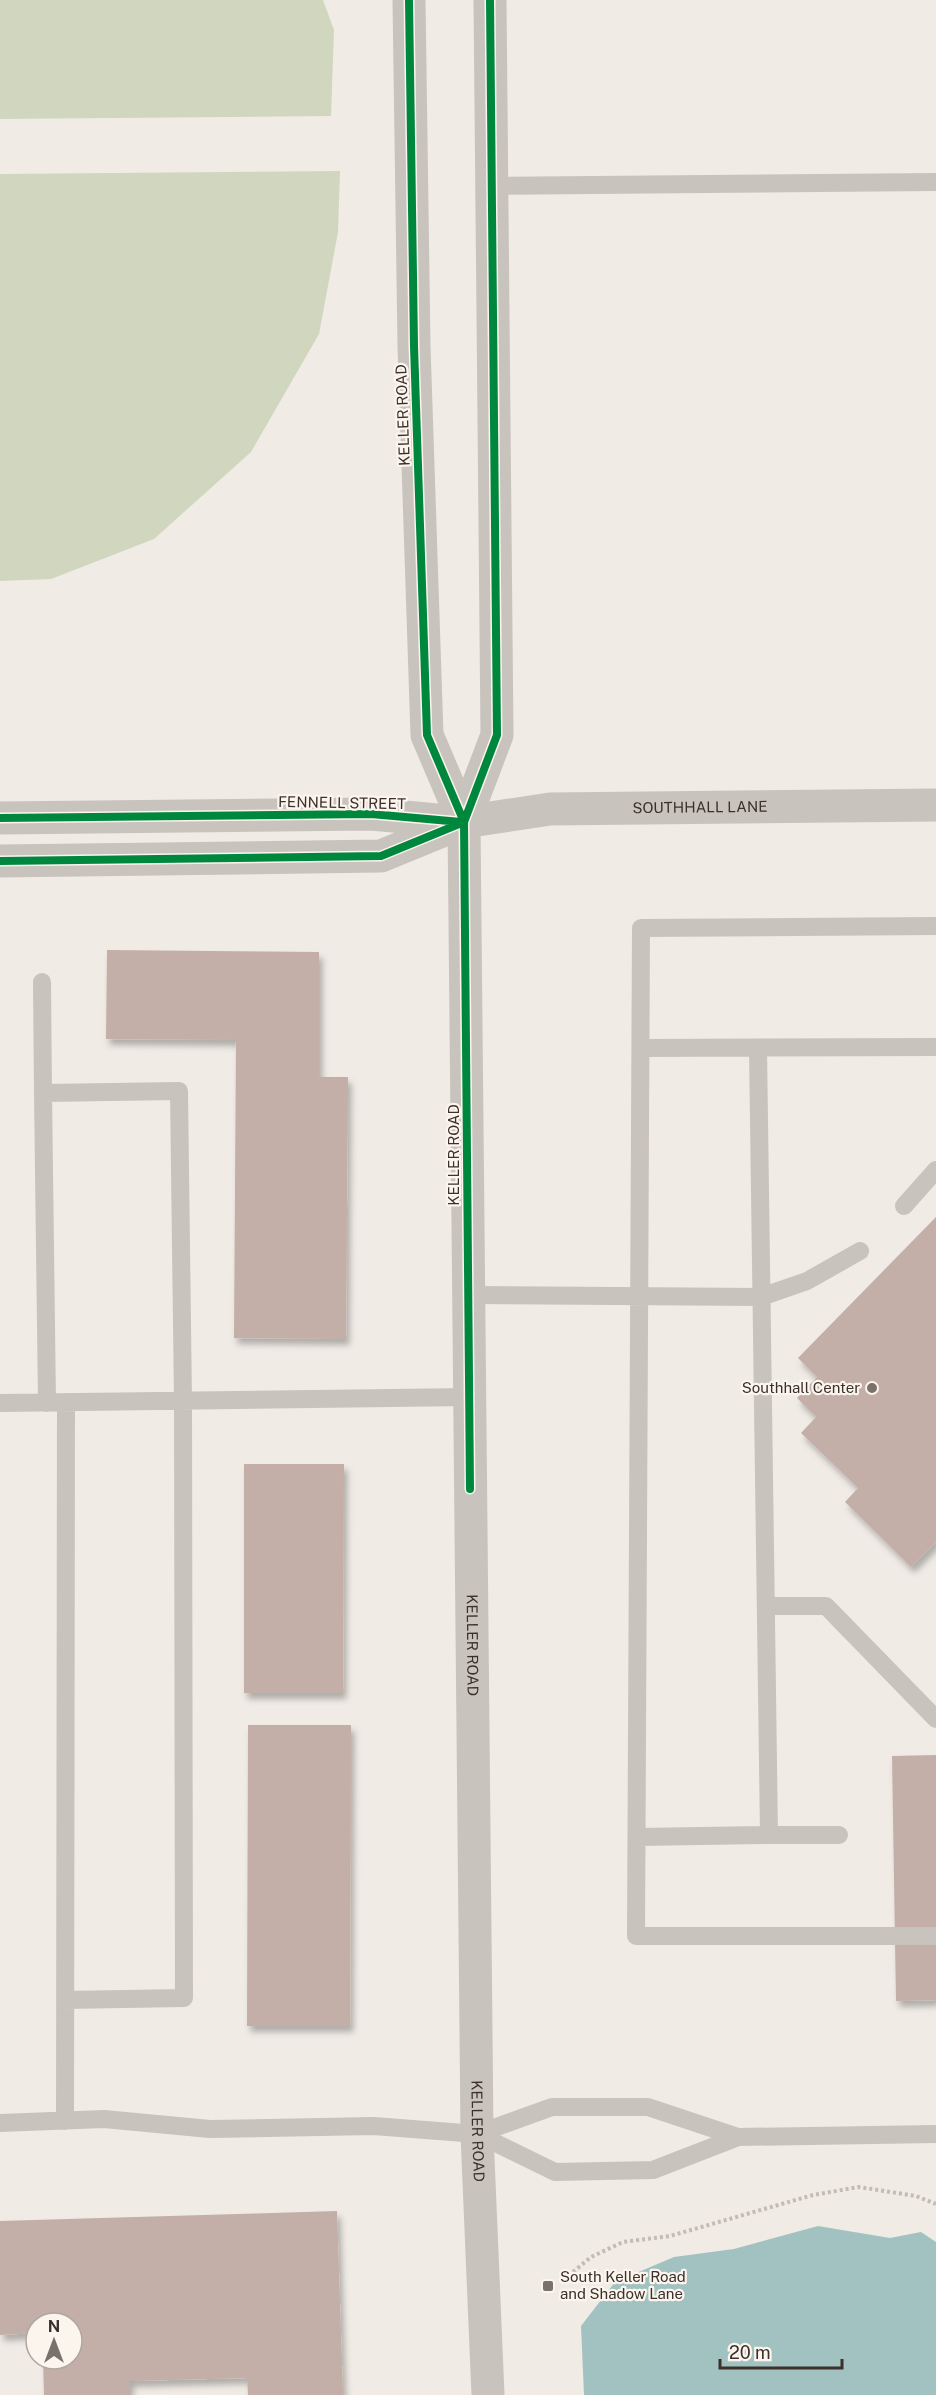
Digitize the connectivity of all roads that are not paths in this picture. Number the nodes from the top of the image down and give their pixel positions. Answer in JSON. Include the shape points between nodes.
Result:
{"nodes":[{"id":1,"x":409,"y":0,"type":"edge"},
{"id":2,"x":490,"y":0,"type":"edge"},
{"id":3,"x":936,"y":182,"type":"edge"},
{"id":4,"x":492,"y":186,"type":"junction"},
{"id":5,"x":936,"y":805,"type":"edge"},
{"id":6,"x":0,"y":818,"type":"edge"},
{"id":7,"x":464,"y":822,"type":"junction"},
{"id":8,"x":0,"y":861,"type":"edge"},
{"id":9,"x":936,"y":926,"type":"edge"},
{"id":10,"x":42,"y":982,"type":"dead end"},
{"id":11,"x":936,"y":1047,"type":"edge"},
{"id":12,"x":641,"y":1048,"type":"junction"},
{"id":13,"x":758,"y":1048,"type":"junction"},
{"id":14,"x":43,"y":1093,"type":"junction"},
{"id":15,"x":936,"y":1170,"type":"edge"},
{"id":16,"x":904,"y":1206,"type":"dead end"},
{"id":17,"x":860,"y":1251,"type":"dead end"},
{"id":18,"x":468,"y":1295,"type":"junction"},
{"id":19,"x":641,"y":1295,"type":"junction"},
{"id":20,"x":761,"y":1297,"type":"junction"},
{"id":21,"x":469,"y":1397,"type":"junction"},
{"id":22,"x":183,"y":1401,"type":"junction"},
{"id":23,"x":66,"y":1402,"type":"junction"},
{"id":24,"x":0,"y":1403,"type":"edge"},
{"id":25,"x":47,"y":1403,"type":"junction"},
{"id":26,"x":766,"y":1606,"type":"junction"},
{"id":27,"x":936,"y":1719,"type":"edge"},
{"id":28,"x":769,"y":1834,"type":"junction"},
{"id":29,"x":839,"y":1834,"type":"dead end"},
{"id":30,"x":637,"y":1837,"type":"junction"},
{"id":31,"x":936,"y":1936,"type":"edge"},
{"id":32,"x":65,"y":2000,"type":"junction"},
{"id":33,"x":65,"y":2121,"type":"junction"},
{"id":34,"x":0,"y":2124,"type":"edge"},
{"id":35,"x":477,"y":2134,"type":"junction"},
{"id":36,"x":936,"y":2134,"type":"edge"},
{"id":37,"x":738,"y":2137,"type":"junction"},
{"id":38,"x":488,"y":2395,"type":"edge"}],
"edges":[{"from":1,"to":7,"type":"street","name":"KELLER ROAD","via":[[427,735]]},
{"from":2,"to":4,"type":"street","name":"KELLER ROAD"},
{"from":3,"to":4,"type":"lane"},
{"from":4,"to":7,"type":"street","name":"KELLER ROAD","via":[[497,735]]},
{"from":5,"to":7,"type":"street","name":"SOUTHHALL LANE","via":[[550,809]]},
{"from":6,"to":7,"type":"street","name":"FENNELL STREET","via":[[371,814]]},
{"from":7,"to":8,"type":"street","via":[[381,856]]},
{"from":7,"to":18,"type":"street","name":"KELLER ROAD"},
{"from":9,"to":12,"type":"lane","via":[[641,928]]},
{"from":10,"to":14,"type":"lane"},
{"from":11,"to":13,"type":"lane"},
{"from":12,"to":13,"type":"lane"},
{"from":12,"to":19,"type":"lane"},
{"from":13,"to":20,"type":"lane"},
{"from":14,"to":22,"type":"lane","via":[[179,1091]]},
{"from":14,"to":25,"type":"lane"},
{"from":15,"to":16,"type":"lane"},
{"from":17,"to":20,"type":"lane","via":[[807,1281]]},
{"from":18,"to":19,"type":"lane"},
{"from":18,"to":21,"type":"street","name":"KELLER ROAD"},
{"from":19,"to":20,"type":"lane"},
{"from":19,"to":30,"type":"lane"},
{"from":20,"to":26,"type":"lane"},
{"from":21,"to":22,"type":"lane"},
{"from":21,"to":35,"type":"street","name":"KELLER ROAD"},
{"from":22,"to":23,"type":"lane"},
{"from":22,"to":32,"type":"lane","via":[[184,1998]]},
{"from":23,"to":25,"type":"lane"},
{"from":23,"to":32,"type":"lane"},
{"from":24,"to":25,"type":"lane"},
{"from":26,"to":27,"type":"lane","via":[[825,1606]]},
{"from":26,"to":28,"type":"lane"},
{"from":28,"to":29,"type":"lane"},
{"from":28,"to":30,"type":"lane"},
{"from":30,"to":31,"type":"lane","via":[[636,1936]]},
{"from":32,"to":33,"type":"lane"},
{"from":33,"to":34,"type":"lane"},
{"from":33,"to":35,"type":"lane","via":[[104,2119],[210,2129],[374,2126]]},
{"from":35,"to":37,"type":"lane","via":[[552,2108],[648,2107]]},
{"from":35,"to":37,"type":"lane","via":[[555,2172],[653,2170]]},
{"from":35,"to":38,"type":"street","name":"KELLER ROAD"},
{"from":36,"to":37,"type":"lane"}]}
